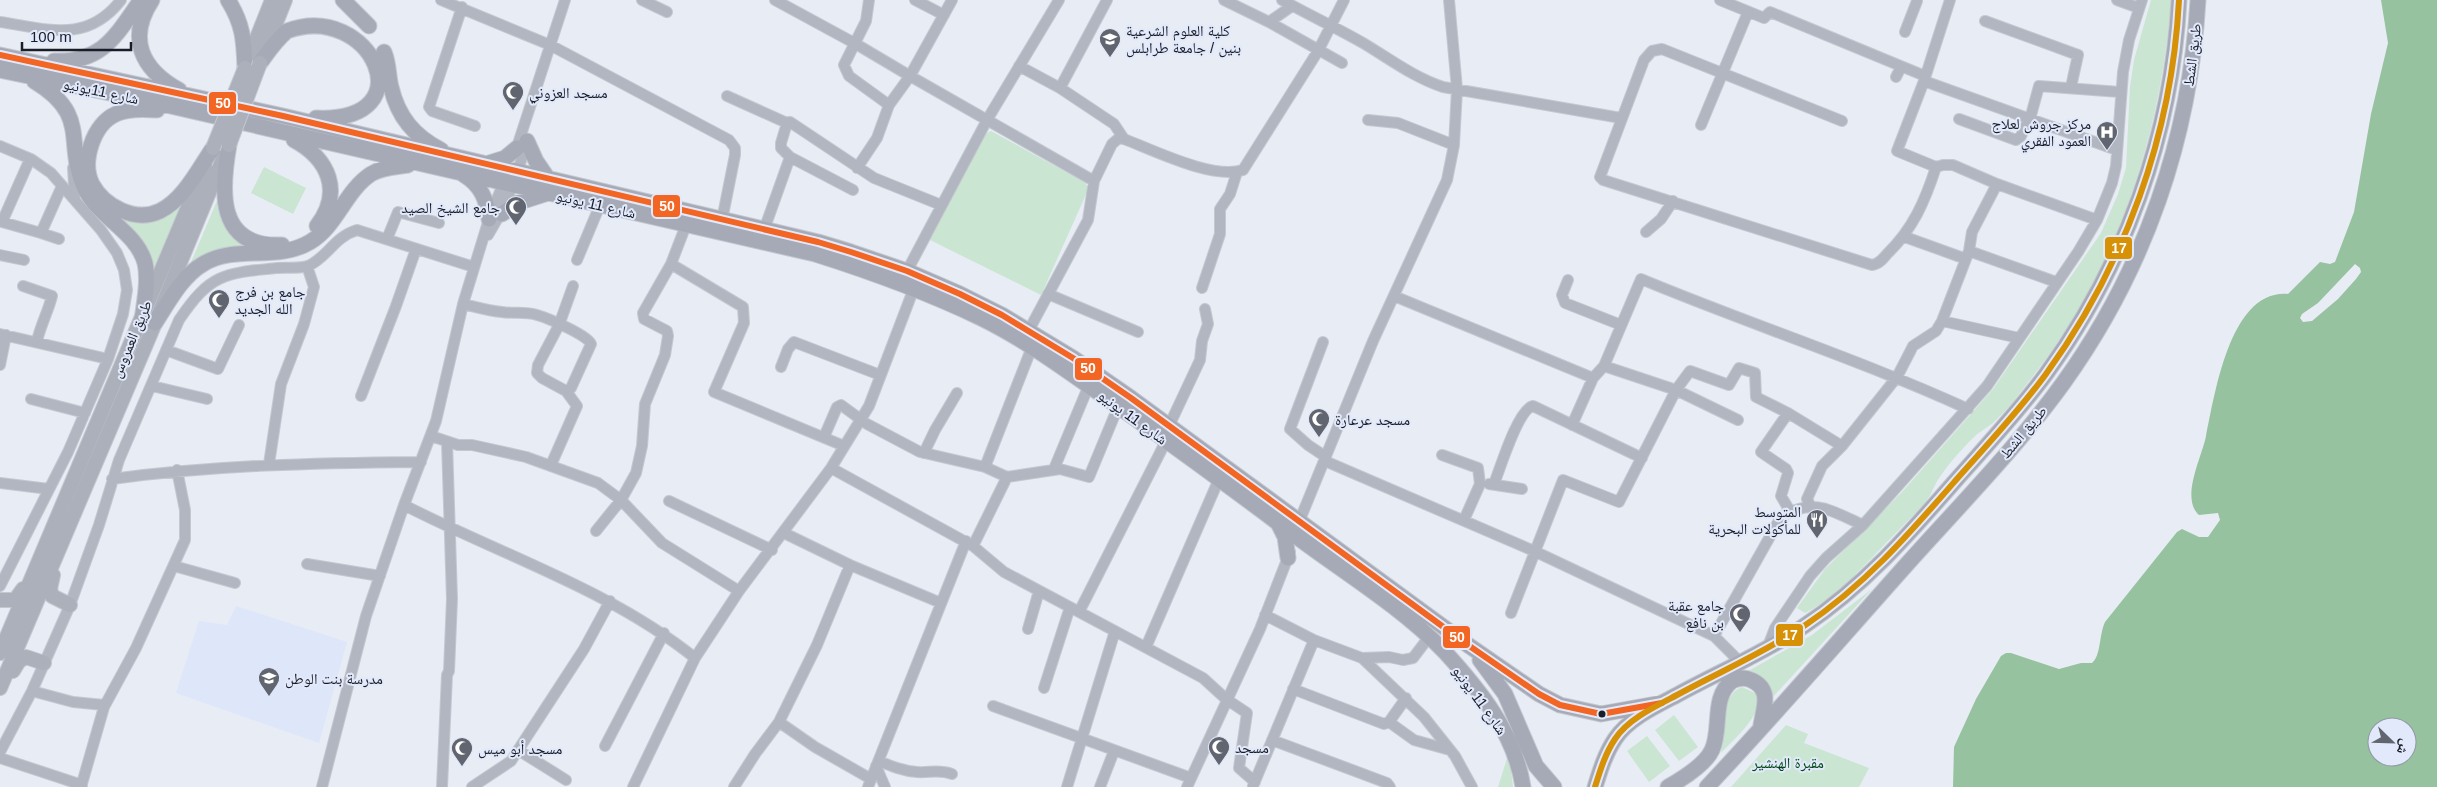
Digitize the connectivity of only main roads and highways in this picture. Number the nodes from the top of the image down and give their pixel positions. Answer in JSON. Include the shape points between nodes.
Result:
{"nodes":[{"id":1,"x":142,"y":0,"type":"edge"},
{"id":2,"x":152,"y":0,"type":"edge"},
{"id":3,"x":228,"y":0,"type":"edge"},
{"id":4,"x":272,"y":0,"type":"edge"},
{"id":5,"x":285,"y":0,"type":"edge"},
{"id":6,"x":343,"y":0,"type":"edge"},
{"id":7,"x":2179,"y":0,"type":"edge"},
{"id":8,"x":2198,"y":0,"type":"edge"},
{"id":9,"x":0,"y":55,"type":"edge"},
{"id":10,"x":253,"y":65,"type":"junction"},
{"id":11,"x":26,"y":67,"type":"junction"},
{"id":12,"x":0,"y":70,"type":"edge"},
{"id":13,"x":198,"y":98,"type":"junction"},
{"id":14,"x":185,"y":111,"type":"junction"},
{"id":15,"x":283,"y":116,"type":"junction"},
{"id":16,"x":250,"y":126,"type":"joint"},
{"id":17,"x":282,"y":133,"type":"junction"},
{"id":18,"x":228,"y":145,"type":"junction"},
{"id":19,"x":213,"y":148,"type":"junction"},
{"id":20,"x":418,"y":164,"type":"junction"},
{"id":21,"x":482,"y":164,"type":"junction"},
{"id":22,"x":463,"y":167,"type":"junction"},
{"id":23,"x":511,"y":178,"type":"junction"},
{"id":24,"x":550,"y":187,"type":"junction"},
{"id":25,"x":835,"y":254,"type":"junction"},
{"id":26,"x":149,"y":322,"type":"junction"},
{"id":27,"x":1141,"y":414,"type":"junction"},
{"id":28,"x":1168,"y":433,"type":"junction"},
{"id":29,"x":1274,"y":520,"type":"junction"},
{"id":30,"x":1322,"y":554,"type":"junction"},
{"id":31,"x":49,"y":555,"type":"junction"},
{"id":32,"x":0,"y":600,"type":"edge"},
{"id":33,"x":70,"y":605,"type":"road end"},
{"id":34,"x":1468,"y":645,"type":"junction"},
{"id":35,"x":0,"y":653,"type":"edge"},
{"id":36,"x":44,"y":663,"type":"road end"},
{"id":37,"x":0,"y":688,"type":"edge"},
{"id":38,"x":0,"y":696,"type":"edge"},
{"id":39,"x":1662,"y":703,"type":"junction"},
{"id":40,"x":1761,"y":726,"type":"junction"},
{"id":41,"x":1513,"y":748,"type":"junction"},
{"id":42,"x":1707,"y":786,"type":"edge"},
{"id":43,"x":1523,"y":787,"type":"edge"},
{"id":44,"x":1544,"y":787,"type":"edge"},
{"id":45,"x":1554,"y":787,"type":"edge"},
{"id":46,"x":1595,"y":787,"type":"edge"},
{"id":47,"x":1668,"y":787,"type":"edge"}],
"edges":[{"from":1,"to":11,"type":"highway","via":[[117,36],[101,50],[83,59]]},
{"from":2,"to":13,"type":"highway","via":[[142,15],[138,36],[143,58],[154,73],[170,85]]},
{"from":3,"to":10,"type":"highway","via":[[239,18]]},
{"from":4,"to":10,"type":"main road","name":"طريق العمروس"},
{"from":5,"to":10,"type":"main road","name":"طريق العمروس"},
{"from":6,"to":22,"type":"highway","via":[[378,38],[386,55],[398,110],[410,128]]},
{"from":7,"to":39,"type":"highway","name":"طريق الشط","via":[[2169,95],[2143,187],[2116,255],[2076,330],[2045,375],[1896,549],[1864,581],[1833,606],[1767,649]]},
{"from":8,"to":40,"type":"highway","name":"طريق الشط","via":[[2191,75],[2182,122],[2160,199],[2121,292],[2064,383],[2031,424]]},
{"from":9,"to":11,"type":"highway"},
{"from":10,"to":15,"type":"highway","via":[[288,31],[303,21],[322,15],[343,17],[359,26],[371,39],[377,56],[378,76],[373,94],[360,108],[333,119]]},
{"from":10,"to":18,"type":"main road","name":"طريق العمروس","bridge":true},
{"from":10,"to":19,"type":"main road","name":"طريق العمروس","bridge":true},
{"from":11,"to":12,"type":"highway","name":"شارع 11يونيو"},
{"from":11,"to":13,"type":"highway"},
{"from":11,"to":14,"type":"highway","name":"شارع 11يونيو"},
{"from":11,"to":26,"type":"highway","via":[[63,104],[73,122],[80,172],[86,190],[137,246],[145,263]]},
{"from":13,"to":15,"type":"highway","name":"شارع 11 يونيو"},
{"from":14,"to":16,"type":"highway","name":"شارع 11يونيو"},
{"from":14,"to":19,"type":"highway","via":[[132,110],[115,114],[102,126],[91,143],[88,163],[91,182],[102,199],[138,216],[158,212],[177,199]]},
{"from":15,"to":22,"type":"highway","name":"شارع 11 يونيو"},
{"from":16,"to":17,"type":"highway","name":"شارع 11 يونيو"},
{"from":17,"to":18,"type":"highway","via":[[320,158],[327,170],[331,191],[328,209],[318,225],[302,238],[285,244],[270,245],[253,240],[240,232],[230,219],[223,194]]},
{"from":17,"to":20,"type":"highway","name":"شارع 11 يونيو"},
{"from":18,"to":26,"type":"main road","name":"طريق العمروس"},
{"from":19,"to":26,"type":"main road","name":"طريق العمروس"},
{"from":20,"to":22,"type":"highway","name":"شارع 11 يونيو"},
{"from":20,"to":26,"type":"highway","via":[[383,169],[372,174],[352,192],[321,235],[298,248],[278,253],[225,256],[201,265]]},
{"from":21,"to":22,"type":"highway","name":"شارع 11 يونيو"},
{"from":21,"to":23,"type":"highway","name":"شارع 11 يونيو"},
{"from":21,"to":24,"type":"highway","via":[[498,162],[522,144]]},
{"from":22,"to":23,"type":"highway","name":"شارع 11 يونيو"},
{"from":22,"to":24,"type":"highway","via":[[495,216]]},
{"from":23,"to":24,"type":"highway","name":"شارع 11 يونيو"},
{"from":24,"to":25,"type":"highway","name":"شارع 11 يونيو","via":[[600,205]]},
{"from":24,"to":25,"type":"highway","name":"شارع 11 يونيو","via":[[722,220],[764,230]]},
{"from":25,"to":27,"type":"highway","name":"شارع 11 يونيو","via":[[982,319],[1032,347],[1118,407]]},
{"from":25,"to":27,"type":"highway","name":"شارع 11 يونيو","via":[[907,271],[1029,330],[1073,358]]},
{"from":26,"to":31,"type":"main road","name":"طريق العمروس"},
{"from":27,"to":28,"type":"highway","name":"شارع 11 يونيو"},
{"from":28,"to":29,"type":"highway","name":"شارع 11 يونيو","via":[[1219,479]]},
{"from":28,"to":34,"type":"highway","name":"شارع 11 يونيو","via":[[1299,522]]},
{"from":29,"to":30,"type":"highway","name":"شارع 11 يونيو"},
{"from":29,"to":30,"type":"highway","via":[[1284,537],[1289,558]]},
{"from":30,"to":41,"type":"highway","name":"شارع 11 يونيو","via":[[1429,637],[1467,677]]},
{"from":31,"to":32,"type":"main road","via":[[19,597],[11,602]]},
{"from":31,"to":33,"type":"main road","via":[[51,593]]},
{"from":31,"to":35,"type":"main road","name":"طريق العمروس"},
{"from":31,"to":37,"type":"main road","name":"طريق العمروس"},
{"from":34,"to":39,"type":"highway","name":"شارع 11 يونيو","via":[[1514,678],[1560,705],[1601,714]]},
{"from":34,"to":45,"type":"highway","via":[[1499,682],[1536,766]]},
{"from":36,"to":38,"type":"main road","via":[[30,657],[19,661]]},
{"from":39,"to":46,"type":"highway","via":[[1616,737]]},
{"from":40,"to":42,"type":"highway","name":"طريق الشط"},
{"from":40,"to":47,"type":"highway","via":[[1766,703],[1764,691],[1748,679],[1732,681],[1725,688],[1720,704],[1712,750]]},
{"from":41,"to":43,"type":"highway","name":"شارع 11 يونيو"},
{"from":41,"to":44,"type":"highway"}]}
